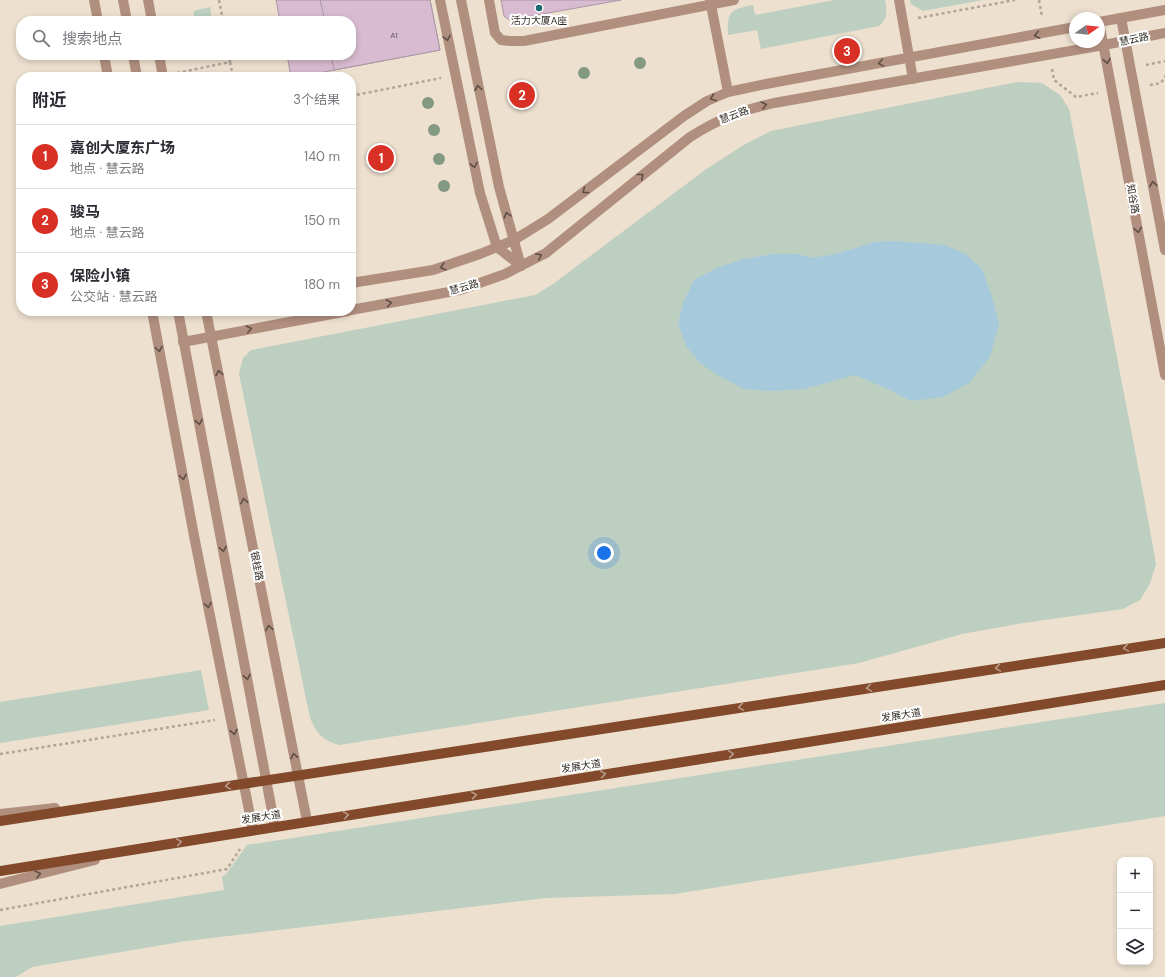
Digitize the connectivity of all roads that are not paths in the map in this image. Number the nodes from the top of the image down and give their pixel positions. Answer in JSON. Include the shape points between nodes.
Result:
{"nodes":[{"id":1,"x":94,"y":0,"type":"edge"},
{"id":2,"x":123,"y":0,"type":"edge"},
{"id":3,"x":148,"y":0,"type":"edge"},
{"id":4,"x":440,"y":0,"type":"edge"},
{"id":5,"x":461,"y":0,"type":"edge"},
{"id":6,"x":489,"y":0,"type":"edge"},
{"id":7,"x":734,"y":0,"type":"edge"},
{"id":8,"x":899,"y":0,"type":"edge"},
{"id":9,"x":710,"y":2,"type":"edge"},
{"id":10,"x":1165,"y":10,"type":"edge"},
{"id":11,"x":97,"y":16,"type":"edge"},
{"id":12,"x":126,"y":16,"type":"edge"},
{"id":13,"x":151,"y":16,"type":"edge"},
{"id":14,"x":1121,"y":18,"type":"junction"},
{"id":15,"x":1105,"y":21,"type":"edge"},
{"id":16,"x":1069,"y":28,"type":"edge"},
{"id":17,"x":1165,"y":33,"type":"edge"},
{"id":18,"x":1126,"y":41,"type":"junction"},
{"id":19,"x":1105,"y":45,"type":"edge"},
{"id":20,"x":1088,"y":48,"type":"edge"},
{"id":21,"x":1105,"y":48,"type":"edge"},
{"id":22,"x":909,"y":58,"type":"junction"},
{"id":23,"x":105,"y":60,"type":"edge"},
{"id":24,"x":134,"y":60,"type":"edge"},
{"id":25,"x":160,"y":60,"type":"edge"},
{"id":26,"x":107,"y":72,"type":"edge"},
{"id":27,"x":136,"y":72,"type":"edge"},
{"id":28,"x":162,"y":72,"type":"edge"},
{"id":29,"x":913,"y":79,"type":"junction"},
{"id":30,"x":728,"y":92,"type":"junction"},
{"id":31,"x":514,"y":240,"type":"junction"},
{"id":32,"x":497,"y":247,"type":"junction"},
{"id":33,"x":1165,"y":250,"type":"edge"},
{"id":34,"x":521,"y":266,"type":"junction"},
{"id":35,"x":356,"y":283,"type":"edge"},
{"id":36,"x":356,"y":310,"type":"edge"},
{"id":37,"x":153,"y":316,"type":"edge"},
{"id":38,"x":180,"y":316,"type":"edge"},
{"id":39,"x":207,"y":316,"type":"edge"},
{"id":40,"x":322,"y":316,"type":"edge"},
{"id":41,"x":212,"y":336,"type":"junction"},
{"id":42,"x":183,"y":342,"type":"junction"},
{"id":43,"x":1165,"y":375,"type":"edge"},
{"id":44,"x":1165,"y":642,"type":"edge"},
{"id":45,"x":1165,"y":685,"type":"edge"},
{"id":46,"x":298,"y":775,"type":"junction"},
{"id":47,"x":266,"y":780,"type":"junction"},
{"id":48,"x":244,"y":783,"type":"junction"},
{"id":49,"x":129,"y":801,"type":"junction"},
{"id":50,"x":0,"y":814,"type":"edge"},
{"id":51,"x":0,"y":821,"type":"edge"},
{"id":52,"x":307,"y":821,"type":"junction"},
{"id":53,"x":275,"y":827,"type":"junction"},
{"id":54,"x":253,"y":830,"type":"junction"},
{"id":55,"x":141,"y":848,"type":"junction"},
{"id":56,"x":0,"y":871,"type":"edge"},
{"id":57,"x":0,"y":884,"type":"edge"}],
"edges":[{"from":1,"to":11,"type":"street"},
{"from":2,"to":12,"type":"street"},
{"from":3,"to":13,"type":"street"},
{"from":4,"to":32,"type":"street","one_way":true,"via":[[480,193]]},
{"from":31,"to":5,"type":"street","one_way":true,"via":[[498,187]]},
{"from":6,"to":9,"type":"street","via":[[495,33],[500,40],[510,41],[524,41]]},
{"from":7,"to":9,"type":"street"},
{"from":8,"to":22,"type":"street"},
{"from":9,"to":30,"type":"street"},
{"from":10,"to":14,"type":"street"},
{"from":14,"to":15,"type":"street"},
{"from":14,"to":18,"type":"street"},
{"from":16,"to":22,"type":"street","one_way":true},
{"from":17,"to":18,"type":"street","name":"慧云路"},
{"from":18,"to":19,"type":"street","name":"慧云路"},
{"from":33,"to":18,"type":"street","one_way":true},
{"from":20,"to":29,"type":"street","name":"慧云路"},
{"from":21,"to":43,"type":"street","name":"知谷路","one_way":true},
{"from":22,"to":29,"type":"street"},
{"from":22,"to":30,"type":"street","one_way":true},
{"from":23,"to":26,"type":"street"},
{"from":24,"to":27,"type":"street"},
{"from":25,"to":28,"type":"street"},
{"from":34,"to":29,"type":"street","name":"慧云路","one_way":true,"via":[[546,253],[690,137],[710,124],[774,103]]},
{"from":30,"to":31,"type":"street","one_way":true,"via":[[707,101],[684,116],[548,219]]},
{"from":31,"to":32,"type":"street"},
{"from":31,"to":34,"type":"street"},
{"from":32,"to":34,"type":"street"},
{"from":32,"to":35,"type":"street","one_way":true,"via":[[433,270]]},
{"from":36,"to":34,"type":"street","name":"慧云路","one_way":true,"via":[[460,290]]},
{"from":37,"to":48,"type":"street","one_way":true},
{"from":38,"to":42,"type":"street"},
{"from":39,"to":41,"type":"street","name":"银桂路"},
{"from":41,"to":40,"type":"street","name":"慧云路","one_way":true},
{"from":41,"to":42,"type":"street","name":"慧云路"},
{"from":46,"to":41,"type":"street","name":"银桂路","one_way":true},
{"from":42,"to":47,"type":"street","one_way":true},
{"from":44,"to":46,"type":"main road","one_way":true},
{"from":52,"to":45,"type":"main road","name":"发展大道","one_way":true},
{"from":46,"to":47,"type":"main road"},
{"from":46,"to":52,"type":"street","name":"银桂路"},
{"from":47,"to":48,"type":"main road"},
{"from":47,"to":53,"type":"street"},
{"from":48,"to":49,"type":"main road","one_way":true},
{"from":48,"to":54,"type":"street"},
{"from":49,"to":50,"type":"street"},
{"from":49,"to":51,"type":"main road"},
{"from":52,"to":53,"type":"main road","name":"发展大道"},
{"from":53,"to":54,"type":"main road","name":"发展大道"},
{"from":55,"to":54,"type":"main road","name":"发展大道","one_way":true},
{"from":55,"to":56,"type":"main road","name":"发展大道"},
{"from":57,"to":55,"type":"street","one_way":true}]}
